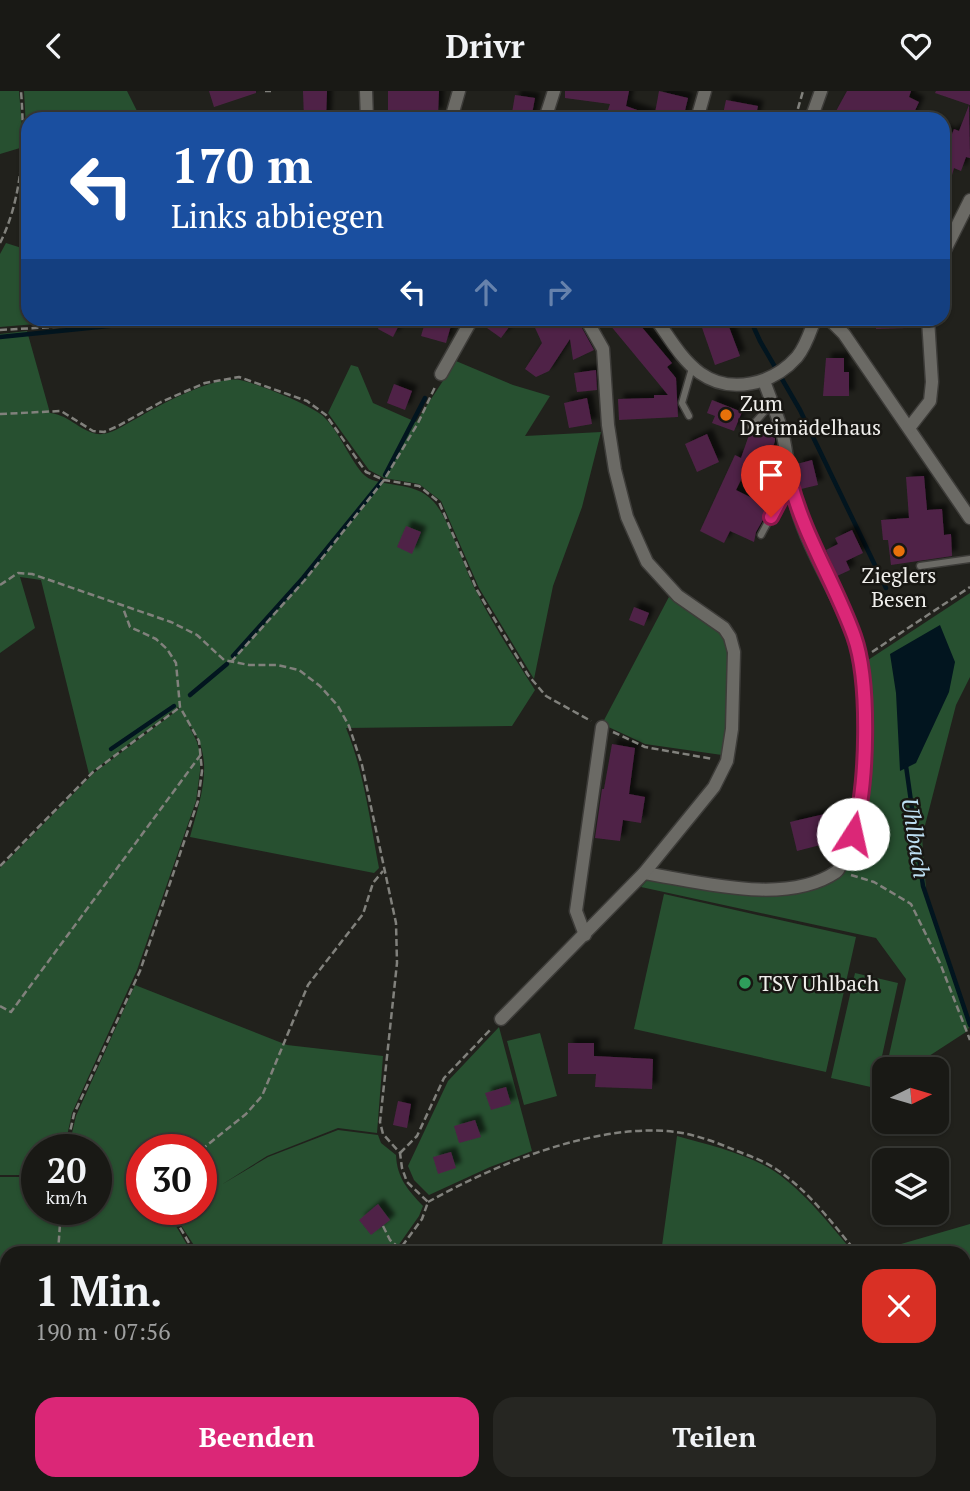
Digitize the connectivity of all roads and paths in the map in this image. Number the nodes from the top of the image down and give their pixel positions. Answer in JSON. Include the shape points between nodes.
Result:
{"nodes":[{"id":1,"x":21,"y":91,"type":"edge"},
{"id":2,"x":265,"y":91,"type":"edge"},
{"id":3,"x":271,"y":91,"type":"edge"},
{"id":4,"x":366,"y":91,"type":"edge"},
{"id":5,"x":459,"y":91,"type":"edge"},
{"id":6,"x":554,"y":91,"type":"edge"},
{"id":7,"x":705,"y":91,"type":"edge"},
{"id":8,"x":803,"y":91,"type":"edge"},
{"id":9,"x":821,"y":91,"type":"edge"},
{"id":10,"x":23,"y":112,"type":"edge"},
{"id":11,"x":366,"y":112,"type":"edge"},
{"id":12,"x":453,"y":112,"type":"edge"},
{"id":13,"x":547,"y":112,"type":"edge"},
{"id":14,"x":699,"y":112,"type":"edge"},
{"id":15,"x":797,"y":112,"type":"edge"},
{"id":16,"x":814,"y":112,"type":"edge"},
{"id":17,"x":21,"y":167,"type":"edge"},
{"id":18,"x":970,"y":200,"type":"edge"},
{"id":19,"x":950,"y":240,"type":"edge"},
{"id":20,"x":0,"y":243,"type":"edge"},
{"id":21,"x":72,"y":326,"type":"edge"},
{"id":22,"x":468,"y":326,"type":"edge"},
{"id":23,"x":590,"y":326,"type":"edge"},
{"id":24,"x":662,"y":326,"type":"edge"},
{"id":25,"x":812,"y":326,"type":"edge"},
{"id":26,"x":836,"y":326,"type":"edge"},
{"id":27,"x":928,"y":326,"type":"edge"},
{"id":28,"x":0,"y":330,"type":"edge"},
{"id":29,"x":693,"y":366,"type":"junction"},
{"id":30,"x":441,"y":374,"type":"joint"},
{"id":31,"x":767,"y":380,"type":"junction"},
{"id":32,"x":772,"y":403,"type":"junction"},
{"id":33,"x":0,"y":414,"type":"edge"},
{"id":34,"x":689,"y":416,"type":"dead end"},
{"id":35,"x":751,"y":427,"type":"dead end"},
{"id":36,"x":909,"y":428,"type":"junction"},
{"id":37,"x":384,"y":480,"type":"junction"},
{"id":38,"x":790,"y":481,"type":"junction"},
{"id":39,"x":970,"y":518,"type":"edge"},
{"id":40,"x":761,"y":535,"type":"dead end"},
{"id":41,"x":970,"y":559,"type":"edge"},
{"id":42,"x":920,"y":566,"type":"dead end"},
{"id":43,"x":0,"y":585,"type":"edge"},
{"id":44,"x":970,"y":587,"type":"edge"},
{"id":45,"x":122,"y":606,"type":"junction"},
{"id":46,"x":860,"y":660,"type":"junction"},
{"id":47,"x":231,"y":662,"type":"junction"},
{"id":48,"x":180,"y":707,"type":"junction"},
{"id":49,"x":602,"y":727,"type":"junction"},
{"id":50,"x":202,"y":753,"type":"junction"},
{"id":51,"x":727,"y":761,"type":"junction"},
{"id":52,"x":0,"y":866,"type":"edge"},
{"id":53,"x":384,"y":870,"type":"junction"},
{"id":54,"x":838,"y":870,"type":"junction"},
{"id":55,"x":645,"y":873,"type":"junction"},
{"id":56,"x":585,"y":935,"type":"junction"},
{"id":57,"x":0,"y":1006,"type":"edge"},
{"id":58,"x":501,"y":1019,"type":"joint"},
{"id":59,"x":970,"y":1040,"type":"edge"},
{"id":60,"x":70,"y":1134,"type":"edge"},
{"id":61,"x":217,"y":1137,"type":"edge"},
{"id":62,"x":400,"y":1153,"type":"junction"},
{"id":63,"x":428,"y":1202,"type":"junction"},
{"id":64,"x":60,"y":1225,"type":"edge"},
{"id":65,"x":178,"y":1225,"type":"edge"},
{"id":66,"x":383,"y":1226,"type":"dead end"},
{"id":67,"x":58,"y":1246,"type":"edge"},
{"id":68,"x":191,"y":1246,"type":"edge"},
{"id":69,"x":394,"y":1246,"type":"edge"},
{"id":70,"x":402,"y":1246,"type":"edge"},
{"id":71,"x":851,"y":1246,"type":"edge"}],
"edges":[{"from":1,"to":10,"type":"path"},
{"from":2,"to":3,"type":"path"},
{"from":4,"to":11,"type":"street"},
{"from":5,"to":12,"type":"street"},
{"from":6,"to":13,"type":"street"},
{"from":7,"to":14,"type":"street"},
{"from":8,"to":15,"type":"path"},
{"from":9,"to":16,"type":"street"},
{"from":17,"to":20,"type":"path","via":[[8,228]]},
{"from":18,"to":19,"type":"street"},
{"from":21,"to":28,"type":"path"},
{"from":22,"to":30,"type":"street"},
{"from":23,"to":51,"type":"street","via":[[603,349],[615,470],[627,517],[647,562],[678,596],[730,637],[733,703]]},
{"from":24,"to":29,"type":"street"},
{"from":25,"to":31,"type":"street","via":[[803,348]]},
{"from":26,"to":36,"type":"street"},
{"from":27,"to":36,"type":"street","via":[[930,401]]},
{"from":29,"to":31,"type":"street","via":[[717,382]]},
{"from":29,"to":34,"type":"lane","via":[[682,403]]},
{"from":30,"to":37,"type":"path"},
{"from":31,"to":32,"type":"street"},
{"from":32,"to":35,"type":"lane"},
{"from":32,"to":38,"type":"street"},
{"from":33,"to":37,"type":"path","via":[[61,411],[93,431],[104,432],[205,383],[239,377],[307,401],[326,415],[366,472]]},
{"from":36,"to":39,"type":"street"},
{"from":37,"to":47,"type":"path","via":[[304,582]]},
{"from":37,"to":49,"type":"path","via":[[419,486],[439,502],[477,590],[528,675],[546,696]]},
{"from":38,"to":40,"type":"lane"},
{"from":38,"to":46,"type":"street","via":[[798,512]]},
{"from":41,"to":42,"type":"lane"},
{"from":43,"to":45,"type":"path","via":[[18,573],[32,574]]},
{"from":44,"to":46,"type":"path"},
{"from":45,"to":47,"type":"path","via":[[172,622]]},
{"from":45,"to":48,"type":"path","via":[[130,627],[156,639],[176,663]]},
{"from":46,"to":54,"type":"street","via":[[864,710],[858,820]]},
{"from":47,"to":53,"type":"path","via":[[299,670],[338,706],[362,765]]},
{"from":48,"to":50,"type":"path"},
{"from":48,"to":52,"type":"path","via":[[93,772]]},
{"from":49,"to":51,"type":"path","via":[[645,747]]},
{"from":49,"to":56,"type":"street","via":[[576,911]]},
{"from":50,"to":57,"type":"path","via":[[10,1012]]},
{"from":50,"to":60,"type":"path","via":[[198,801],[172,882],[140,971],[74,1114]]},
{"from":51,"to":55,"type":"street","via":[[714,787]]},
{"from":53,"to":61,"type":"path","via":[[373,883],[363,914],[308,985],[262,1096]]},
{"from":53,"to":62,"type":"path","via":[[396,923],[397,963],[380,1122],[383,1134]]},
{"from":54,"to":55,"type":"street","via":[[804,887],[769,890]]},
{"from":54,"to":59,"type":"path","via":[[874,882],[911,904]]},
{"from":55,"to":56,"type":"street"},
{"from":56,"to":58,"type":"street"},
{"from":58,"to":62,"type":"path","via":[[444,1078],[417,1136]]},
{"from":62,"to":63,"type":"path","via":[[407,1182]]},
{"from":63,"to":70,"type":"path","via":[[422,1219]]},
{"from":63,"to":71,"type":"path","via":[[491,1169],[583,1139],[678,1132],[775,1168]]},
{"from":64,"to":67,"type":"path"},
{"from":65,"to":68,"type":"path"},
{"from":66,"to":69,"type":"path"}]}
